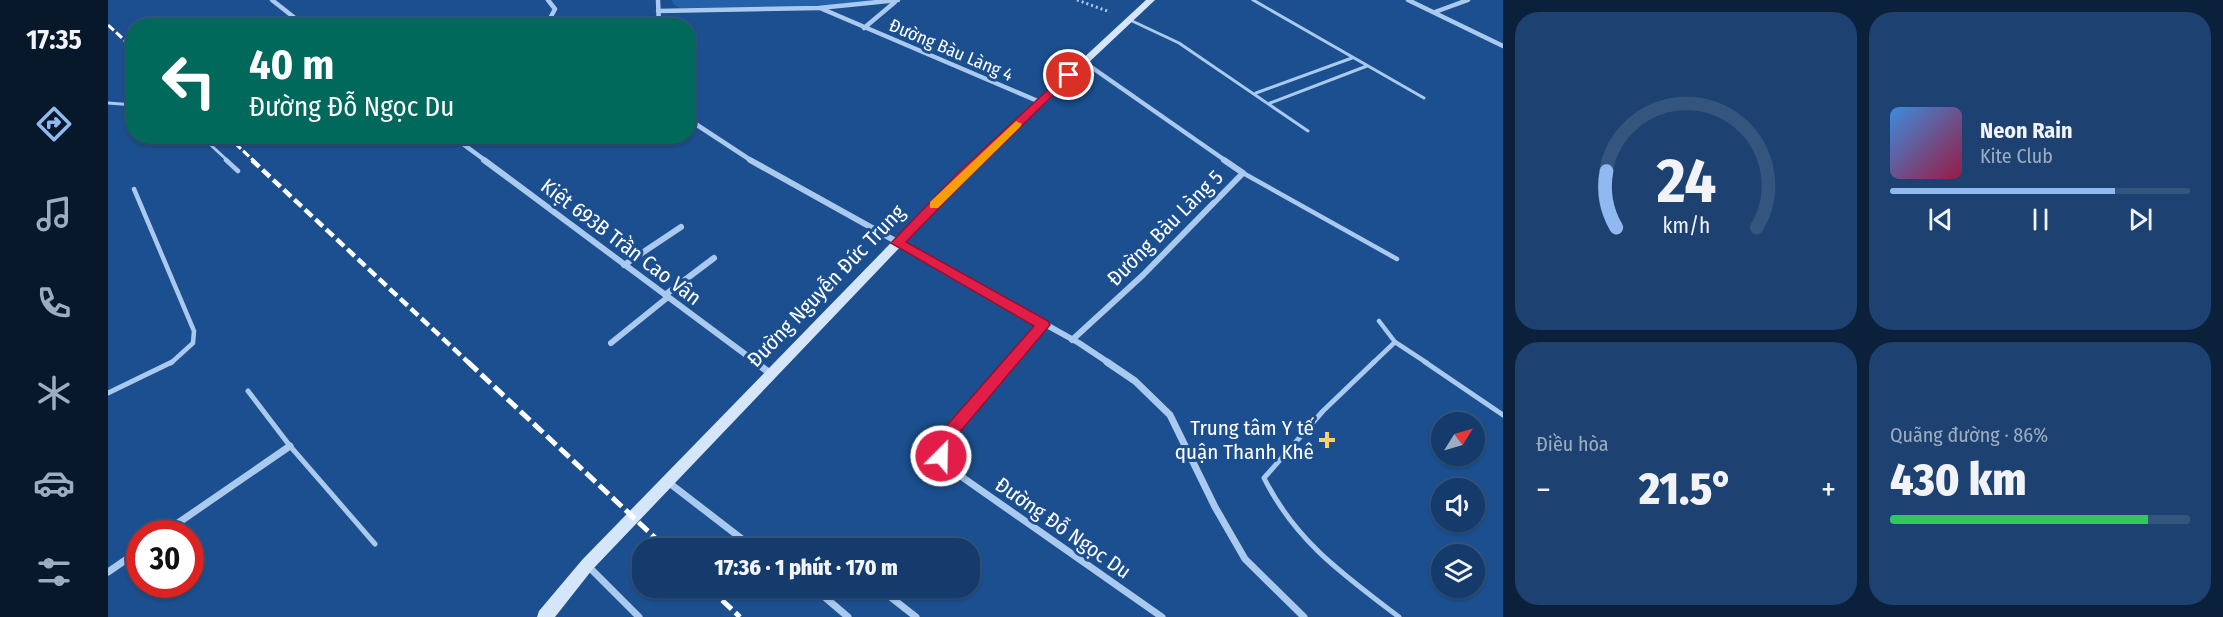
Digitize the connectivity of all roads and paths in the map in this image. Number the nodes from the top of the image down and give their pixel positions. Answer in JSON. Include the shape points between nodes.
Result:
{"nodes":[{"id":1,"x":272,"y":0,"type":"edge"},
{"id":2,"x":548,"y":0,"type":"edge"},
{"id":3,"x":658,"y":0,"type":"edge"},
{"id":4,"x":1077,"y":0,"type":"edge"},
{"id":5,"x":1151,"y":0,"type":"edge"},
{"id":6,"x":1253,"y":0,"type":"edge"},
{"id":7,"x":1408,"y":0,"type":"edge"},
{"id":8,"x":1468,"y":0,"type":"edge"},
{"id":9,"x":897,"y":1,"type":"edge"},
{"id":10,"x":819,"y":8,"type":"junction"},
{"id":11,"x":658,"y":11,"type":"junction"},
{"id":12,"x":1435,"y":12,"type":"junction"},
{"id":13,"x":295,"y":18,"type":"edge"},
{"id":14,"x":552,"y":18,"type":"edge"},
{"id":15,"x":658,"y":18,"type":"edge"},
{"id":16,"x":1130,"y":20,"type":"junction"},
{"id":17,"x":864,"y":28,"type":"junction"},
{"id":18,"x":1503,"y":46,"type":"edge"},
{"id":19,"x":1352,"y":58,"type":"junction"},
{"id":20,"x":1084,"y":62,"type":"junction"},
{"id":21,"x":1367,"y":66,"type":"junction"},
{"id":22,"x":1256,"y":93,"type":"junction"},
{"id":23,"x":1424,"y":98,"type":"dead end"},
{"id":24,"x":1040,"y":102,"type":"junction"},
{"id":25,"x":108,"y":103,"type":"edge"},
{"id":26,"x":1270,"y":103,"type":"junction"},
{"id":27,"x":126,"y":104,"type":"edge"},
{"id":28,"x":696,"y":124,"type":"edge"},
{"id":29,"x":1308,"y":131,"type":"dead end"},
{"id":30,"x":209,"y":144,"type":"edge"},
{"id":31,"x":463,"y":144,"type":"edge"},
{"id":32,"x":238,"y":171,"type":"dead end"},
{"id":33,"x":1243,"y":173,"type":"junction"},
{"id":34,"x":134,"y":189,"type":"dead end"},
{"id":35,"x":681,"y":227,"type":"dead end"},
{"id":36,"x":897,"y":243,"type":"junction"},
{"id":37,"x":714,"y":258,"type":"dead end"},
{"id":38,"x":1397,"y":259,"type":"dead end"},
{"id":39,"x":624,"y":265,"type":"junction"},
{"id":40,"x":667,"y":296,"type":"junction"},
{"id":41,"x":1379,"y":321,"type":"dead end"},
{"id":42,"x":1043,"y":325,"type":"junction"},
{"id":43,"x":1072,"y":340,"type":"junction"},
{"id":44,"x":1395,"y":342,"type":"junction"},
{"id":45,"x":611,"y":343,"type":"dead end"},
{"id":46,"x":770,"y":373,"type":"junction"},
{"id":47,"x":248,"y":391,"type":"dead end"},
{"id":48,"x":108,"y":393,"type":"edge"},
{"id":49,"x":1503,"y":416,"type":"edge"},
{"id":50,"x":290,"y":446,"type":"junction"},
{"id":51,"x":668,"y":482,"type":"junction"},
{"id":52,"x":182,"y":520,"type":"edge"},
{"id":53,"x":741,"y":538,"type":"edge"},
{"id":54,"x":375,"y":544,"type":"dead end"},
{"id":55,"x":126,"y":560,"type":"edge"},
{"id":56,"x":587,"y":566,"type":"junction"},
{"id":57,"x":108,"y":572,"type":"edge"},
{"id":58,"x":826,"y":598,"type":"edge"},
{"id":59,"x":892,"y":598,"type":"edge"},
{"id":60,"x":546,"y":617,"type":"edge"},
{"id":61,"x":639,"y":617,"type":"edge"},
{"id":62,"x":848,"y":617,"type":"edge"},
{"id":63,"x":916,"y":617,"type":"edge"},
{"id":64,"x":1162,"y":617,"type":"edge"},
{"id":65,"x":1304,"y":617,"type":"edge"},
{"id":66,"x":1399,"y":617,"type":"edge"}],
"edges":[{"from":1,"to":13,"type":"street"},
{"from":2,"to":14,"type":"street","via":[[555,9]]},
{"from":3,"to":11,"type":"street"},
{"from":4,"to":16,"type":"path"},
{"from":5,"to":16,"type":"street","name":"Đường Nguyễn Đức Trung"},
{"from":6,"to":19,"type":"lane"},
{"from":7,"to":12,"type":"street"},
{"from":8,"to":12,"type":"street"},
{"from":9,"to":10,"type":"street"},
{"from":9,"to":17,"type":"street"},
{"from":10,"to":11,"type":"street"},
{"from":10,"to":17,"type":"street","name":"Đường Bàu Làng 4"},
{"from":11,"to":15,"type":"street"},
{"from":12,"to":18,"type":"street"},
{"from":16,"to":20,"type":"street","name":"Đường Nguyễn Đức Trung"},
{"from":16,"to":22,"type":"lane","via":[[1179,43]]},
{"from":17,"to":24,"type":"street","name":"Đường Bàu Làng 4"},
{"from":19,"to":21,"type":"lane"},
{"from":19,"to":22,"type":"lane"},
{"from":20,"to":24,"type":"street","name":"Đường Nguyễn Đức Trung"},
{"from":20,"to":33,"type":"street","name":"Đường Bàu Làng 5"},
{"from":21,"to":23,"type":"lane"},
{"from":21,"to":26,"type":"lane"},
{"from":22,"to":26,"type":"lane"},
{"from":24,"to":36,"type":"street","name":"Đường Nguyễn Đức Trung"},
{"from":25,"to":27,"type":"lane"},
{"from":26,"to":29,"type":"lane"},
{"from":28,"to":36,"type":"street","via":[[748,159]]},
{"from":30,"to":32,"type":"lane"},
{"from":31,"to":39,"type":"street","name":"Kiệt 693B Trần Cao Vân"},
{"from":33,"to":38,"type":"lane"},
{"from":33,"to":43,"type":"street","name":"Đường Bàu Làng 5","via":[[1143,275]]},
{"from":34,"to":48,"type":"lane","via":[[194,331],[193,344],[170,364]]},
{"from":35,"to":39,"type":"street"},
{"from":36,"to":42,"type":"street"},
{"from":36,"to":46,"type":"street","name":"Đường Nguyễn Đức Trung"},
{"from":37,"to":40,"type":"street"},
{"from":39,"to":40,"type":"street","name":"Kiệt 693B Trần Cao Vân"},
{"from":40,"to":45,"type":"street"},
{"from":40,"to":46,"type":"street","name":"Kiệt 693B Trần Cao Vân"},
{"from":41,"to":44,"type":"lane"},
{"from":42,"to":43,"type":"street"},
{"from":42,"to":64,"type":"street","name":"Đường Đỗ Ngọc Du","via":[[940,444],[941,456],[952,470]]},
{"from":43,"to":65,"type":"street","via":[[1135,381],[1170,416],[1245,559]]},
{"from":44,"to":49,"type":"lane"},
{"from":44,"to":66,"type":"lane","via":[[1323,411],[1264,478],[1275,505],[1307,545]]},
{"from":46,"to":51,"type":"street","name":"Đường Nguyễn Đức Trung"},
{"from":47,"to":50,"type":"lane"},
{"from":50,"to":52,"type":"street"},
{"from":50,"to":54,"type":"lane"},
{"from":51,"to":53,"type":"street"},
{"from":51,"to":56,"type":"street","name":"Đường Nguyễn Đức Trung"},
{"from":55,"to":57,"type":"street"},
{"from":56,"to":60,"type":"street","name":"Đường Nguyễn Đức Trung"},
{"from":56,"to":61,"type":"street"},
{"from":58,"to":62,"type":"street"},
{"from":59,"to":63,"type":"street"}]}
